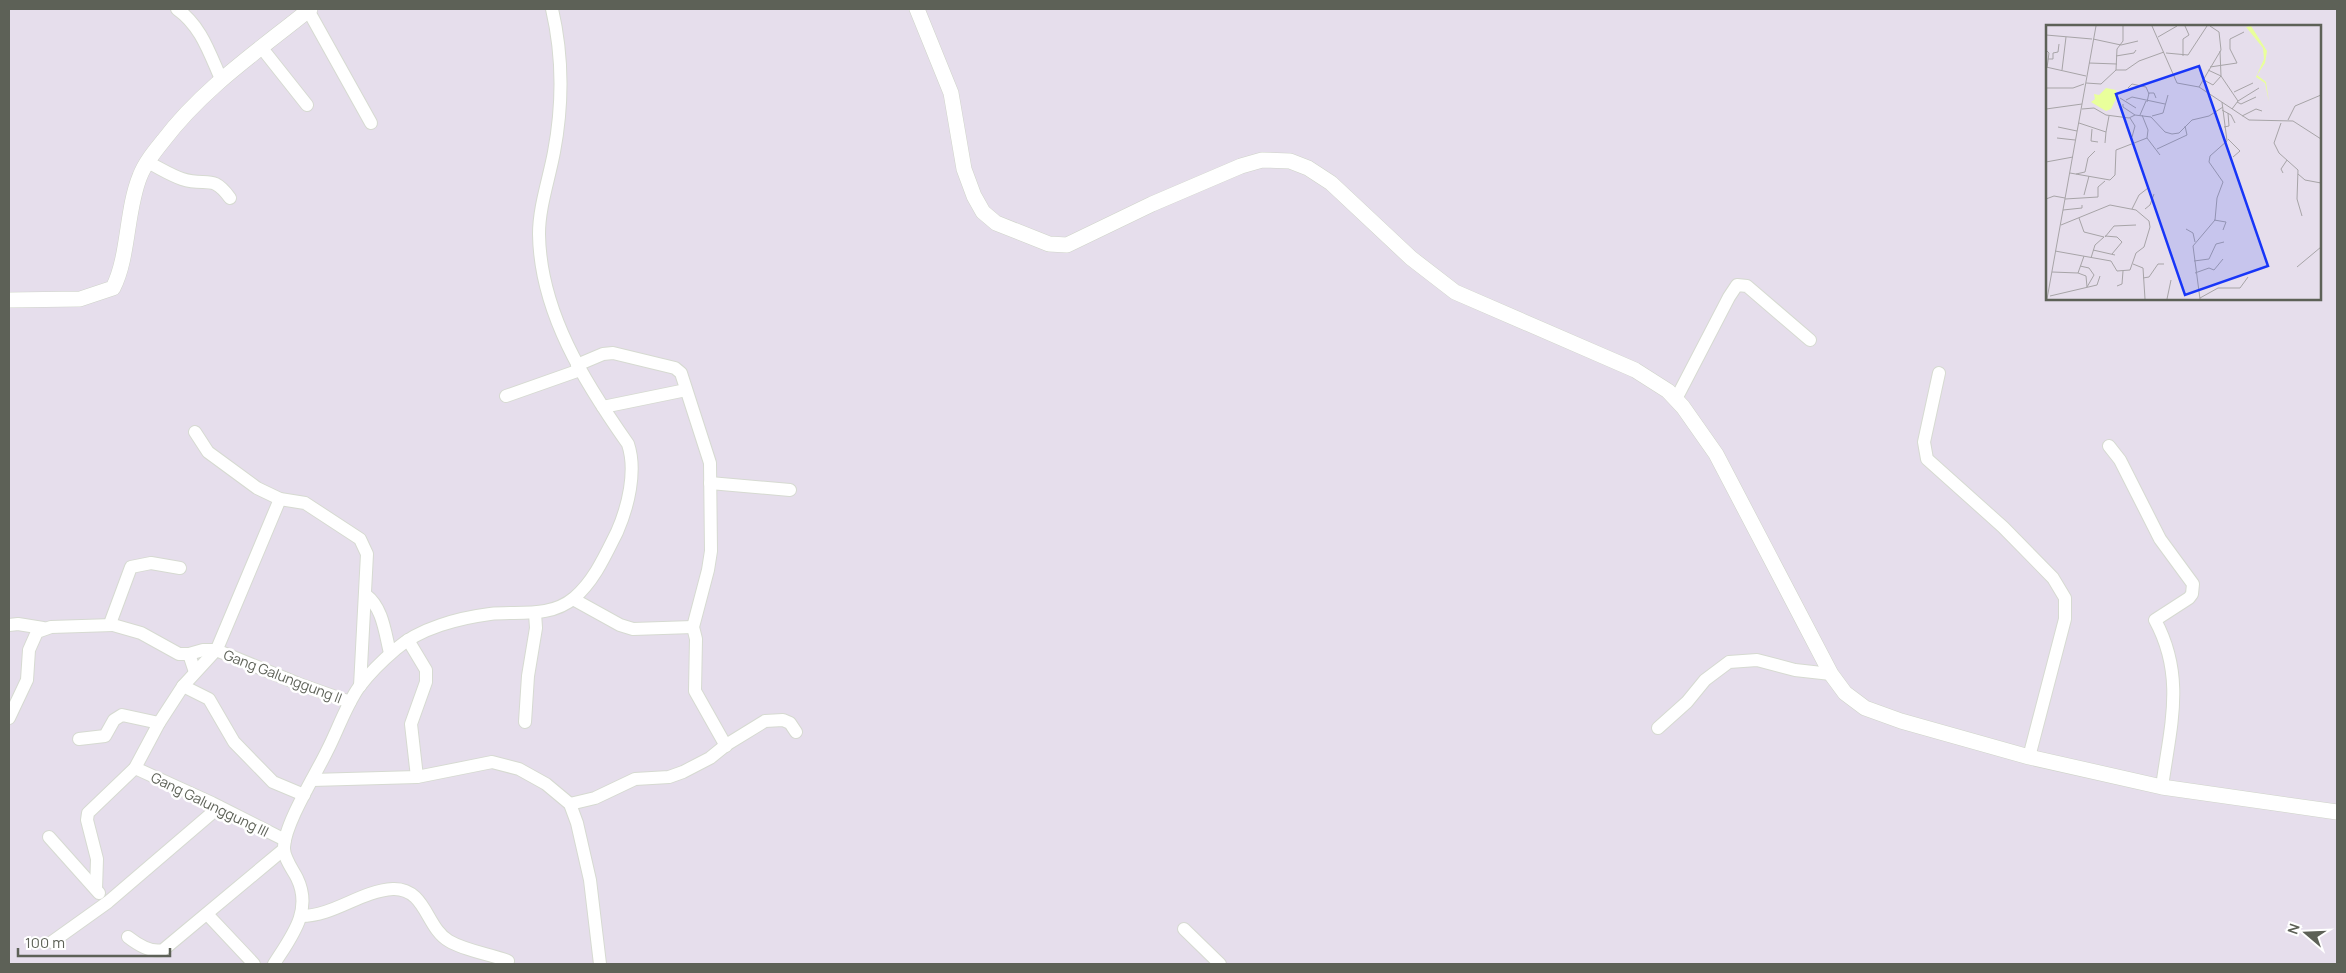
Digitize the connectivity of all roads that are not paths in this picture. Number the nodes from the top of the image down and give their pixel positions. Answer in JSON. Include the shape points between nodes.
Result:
{"nodes":[{"id":1,"x":177,"y":9,"type":"edge"},
{"id":2,"x":309,"y":9,"type":"edge"},
{"id":3,"x":552,"y":9,"type":"edge"},
{"id":4,"x":917,"y":9,"type":"edge"},
{"id":5,"x":261,"y":47,"type":"junction"},
{"id":6,"x":221,"y":79,"type":"junction"},
{"id":7,"x":307,"y":105,"type":"dead end"},
{"id":8,"x":371,"y":123,"type":"dead end"},
{"id":9,"x":147,"y":162,"type":"junction"},
{"id":10,"x":230,"y":198,"type":"dead end"},
{"id":11,"x":9,"y":300,"type":"edge"},
{"id":12,"x":1810,"y":340,"type":"dead end"},
{"id":13,"x":578,"y":367,"type":"junction"},
{"id":14,"x":1939,"y":373,"type":"dead end"},
{"id":15,"x":686,"y":390,"type":"junction"},
{"id":16,"x":506,"y":396,"type":"dead end"},
{"id":17,"x":1676,"y":399,"type":"junction"},
{"id":18,"x":603,"y":407,"type":"junction"},
{"id":19,"x":195,"y":432,"type":"dead end"},
{"id":20,"x":2109,"y":446,"type":"dead end"},
{"id":21,"x":710,"y":483,"type":"junction"},
{"id":22,"x":790,"y":490,"type":"dead end"},
{"id":23,"x":280,"y":499,"type":"junction"},
{"id":24,"x":180,"y":568,"type":"dead end"},
{"id":25,"x":366,"y":595,"type":"junction"},
{"id":26,"x":573,"y":599,"type":"junction"},
{"id":27,"x":535,"y":613,"type":"junction"},
{"id":28,"x":9,"y":625,"type":"edge"},
{"id":29,"x":113,"y":625,"type":"junction"},
{"id":30,"x":693,"y":627,"type":"junction"},
{"id":31,"x":43,"y":628,"type":"junction"},
{"id":32,"x":408,"y":640,"type":"junction"},
{"id":33,"x":216,"y":650,"type":"junction"},
{"id":34,"x":390,"y":653,"type":"junction"},
{"id":35,"x":189,"y":654,"type":"junction"},
{"id":36,"x":195,"y":672,"type":"junction"},
{"id":37,"x":1831,"y":674,"type":"junction"},
{"id":38,"x":183,"y":686,"type":"junction"},
{"id":39,"x":360,"y":686,"type":"junction"},
{"id":40,"x":350,"y":702,"type":"junction"},
{"id":41,"x":9,"y":718,"type":"edge"},
{"id":42,"x":525,"y":722,"type":"dead end"},
{"id":43,"x":159,"y":723,"type":"junction"},
{"id":44,"x":1658,"y":728,"type":"dead end"},
{"id":45,"x":796,"y":732,"type":"dead end"},
{"id":46,"x":79,"y":739,"type":"dead end"},
{"id":47,"x":726,"y":746,"type":"junction"},
{"id":48,"x":2029,"y":757,"type":"junction"},
{"id":49,"x":135,"y":768,"type":"junction"},
{"id":50,"x":418,"y":777,"type":"junction"},
{"id":51,"x":312,"y":780,"type":"junction"},
{"id":52,"x":2162,"y":787,"type":"junction"},
{"id":53,"x":304,"y":795,"type":"junction"},
{"id":54,"x":570,"y":804,"type":"junction"},
{"id":55,"x":219,"y":807,"type":"junction"},
{"id":56,"x":2337,"y":812,"type":"edge"},
{"id":57,"x":49,"y":837,"type":"dead end"},
{"id":58,"x":284,"y":845,"type":"junction"},
{"id":59,"x":96,"y":889,"type":"junction"},
{"id":60,"x":108,"y":902,"type":"junction"},
{"id":61,"x":207,"y":914,"type":"junction"},
{"id":62,"x":301,"y":916,"type":"junction"},
{"id":63,"x":1184,"y":929,"type":"dead end"},
{"id":64,"x":128,"y":937,"type":"dead end"},
{"id":65,"x":52,"y":942,"type":"dead end"},
{"id":66,"x":508,"y":961,"type":"dead end"},
{"id":67,"x":254,"y":964,"type":"edge"},
{"id":68,"x":274,"y":964,"type":"edge"},
{"id":69,"x":600,"y":964,"type":"edge"},
{"id":70,"x":1220,"y":964,"type":"edge"}],
"edges":[{"from":1,"to":6,"type":"street","via":[[200,32]]},
{"from":2,"to":5,"type":"street"},
{"from":2,"to":8,"type":"street"},
{"from":3,"to":13,"type":"street","via":[[559,37],[562,74],[554,150],[539,232],[542,273],[550,303]]},
{"from":4,"to":17,"type":"street","via":[[951,93],[964,169],[974,196],[983,212],[996,222],[1049,244],[1067,245],[1241,166],[1262,160],[1290,161],[1331,183],[1410,258],[1455,292],[1635,370]]},
{"from":5,"to":6,"type":"street"},
{"from":5,"to":7,"type":"street"},
{"from":6,"to":9,"type":"street","via":[[173,127]]},
{"from":9,"to":10,"type":"street","via":[[185,180],[214,182]]},
{"from":9,"to":11,"type":"street","via":[[136,190],[113,288],[80,299]]},
{"from":12,"to":17,"type":"street","via":[[1747,286],[1737,285]]},
{"from":13,"to":15,"type":"street","via":[[603,354],[613,353],[675,368],[681,373]]},
{"from":13,"to":16,"type":"street"},
{"from":13,"to":18,"type":"street"},
{"from":14,"to":48,"type":"street","via":[[1924,442],[1927,459],[2003,526],[2053,578],[2065,598],[2065,619]]},
{"from":15,"to":18,"type":"street"},
{"from":15,"to":21,"type":"street","via":[[709,455]]},
{"from":17,"to":37,"type":"street","via":[[1720,462]]},
{"from":18,"to":26,"type":"street","via":[[628,444],[632,456],[629,490],[620,525],[602,562]]},
{"from":19,"to":23,"type":"street","via":[[208,452],[257,488]]},
{"from":20,"to":52,"type":"street","via":[[2120,460],[2160,539],[2193,584],[2189,598],[2155,620],[2171,658],[2174,676]]},
{"from":21,"to":22,"type":"street"},
{"from":21,"to":30,"type":"street","via":[[711,551]]},
{"from":23,"to":25,"type":"street","via":[[304,503],[360,539],[367,554]]},
{"from":23,"to":33,"type":"street"},
{"from":24,"to":29,"type":"street","via":[[151,563],[131,567],[111,618]]},
{"from":25,"to":34,"type":"street","via":[[379,610]]},
{"from":25,"to":39,"type":"street"},
{"from":26,"to":27,"type":"street","via":[[554,610]]},
{"from":26,"to":30,"type":"street","via":[[620,625],[632,628]]},
{"from":27,"to":32,"type":"street","via":[[491,614],[456,621]]},
{"from":27,"to":42,"type":"street"},
{"from":28,"to":31,"type":"street"},
{"from":29,"to":31,"type":"street"},
{"from":29,"to":35,"type":"street","via":[[141,633],[179,654]]},
{"from":30,"to":47,"type":"street","via":[[696,639],[695,691]]},
{"from":31,"to":41,"type":"street","via":[[33,637],[27,680]]},
{"from":32,"to":34,"type":"street"},
{"from":32,"to":50,"type":"street","via":[[426,670],[426,682],[411,724]]},
{"from":33,"to":35,"type":"street"},
{"from":33,"to":36,"type":"street"},
{"from":33,"to":40,"type":"street","name":"Gang Galunggung II"},
{"from":34,"to":39,"type":"street"},
{"from":35,"to":36,"type":"street"},
{"from":36,"to":38,"type":"street"},
{"from":37,"to":44,"type":"street","via":[[1795,670],[1757,660],[1729,662],[1705,680],[1687,702]]},
{"from":37,"to":48,"type":"street","via":[[1845,693],[1865,708]]},
{"from":38,"to":43,"type":"street"},
{"from":38,"to":53,"type":"street","via":[[209,699],[234,742],[273,782]]},
{"from":39,"to":40,"type":"street"},
{"from":40,"to":51,"type":"street"},
{"from":43,"to":46,"type":"street","via":[[122,715],[114,720],[105,736]]},
{"from":43,"to":49,"type":"street"},
{"from":45,"to":47,"type":"street","via":[[790,723],[783,720],[766,721]]},
{"from":47,"to":54,"type":"street","via":[[683,772],[669,777],[635,779],[595,798]]},
{"from":48,"to":52,"type":"street"},
{"from":49,"to":55,"type":"street","name":"Gang Galunggung III"},
{"from":49,"to":59,"type":"street","via":[[86,816],[97,859]]},
{"from":50,"to":51,"type":"street"},
{"from":50,"to":54,"type":"street","via":[[492,762],[504,764],[520,768]]},
{"from":51,"to":53,"type":"street"},
{"from":52,"to":56,"type":"street"},
{"from":53,"to":58,"type":"street"},
{"from":54,"to":69,"type":"street","via":[[590,880]]},
{"from":55,"to":58,"type":"street","name":"Gang Galunggung III"},
{"from":55,"to":60,"type":"street"},
{"from":57,"to":59,"type":"street"},
{"from":58,"to":61,"type":"street"},
{"from":58,"to":62,"type":"street","via":[[304,900]]},
{"from":59,"to":60,"type":"street"},
{"from":60,"to":65,"type":"street"},
{"from":61,"to":64,"type":"street","via":[[158,951],[137,944]]},
{"from":61,"to":67,"type":"street"},
{"from":62,"to":66,"type":"street","via":[[321,915],[381,892],[404,891],[417,898],[448,941]]},
{"from":62,"to":68,"type":"street"},
{"from":63,"to":70,"type":"street"}]}
